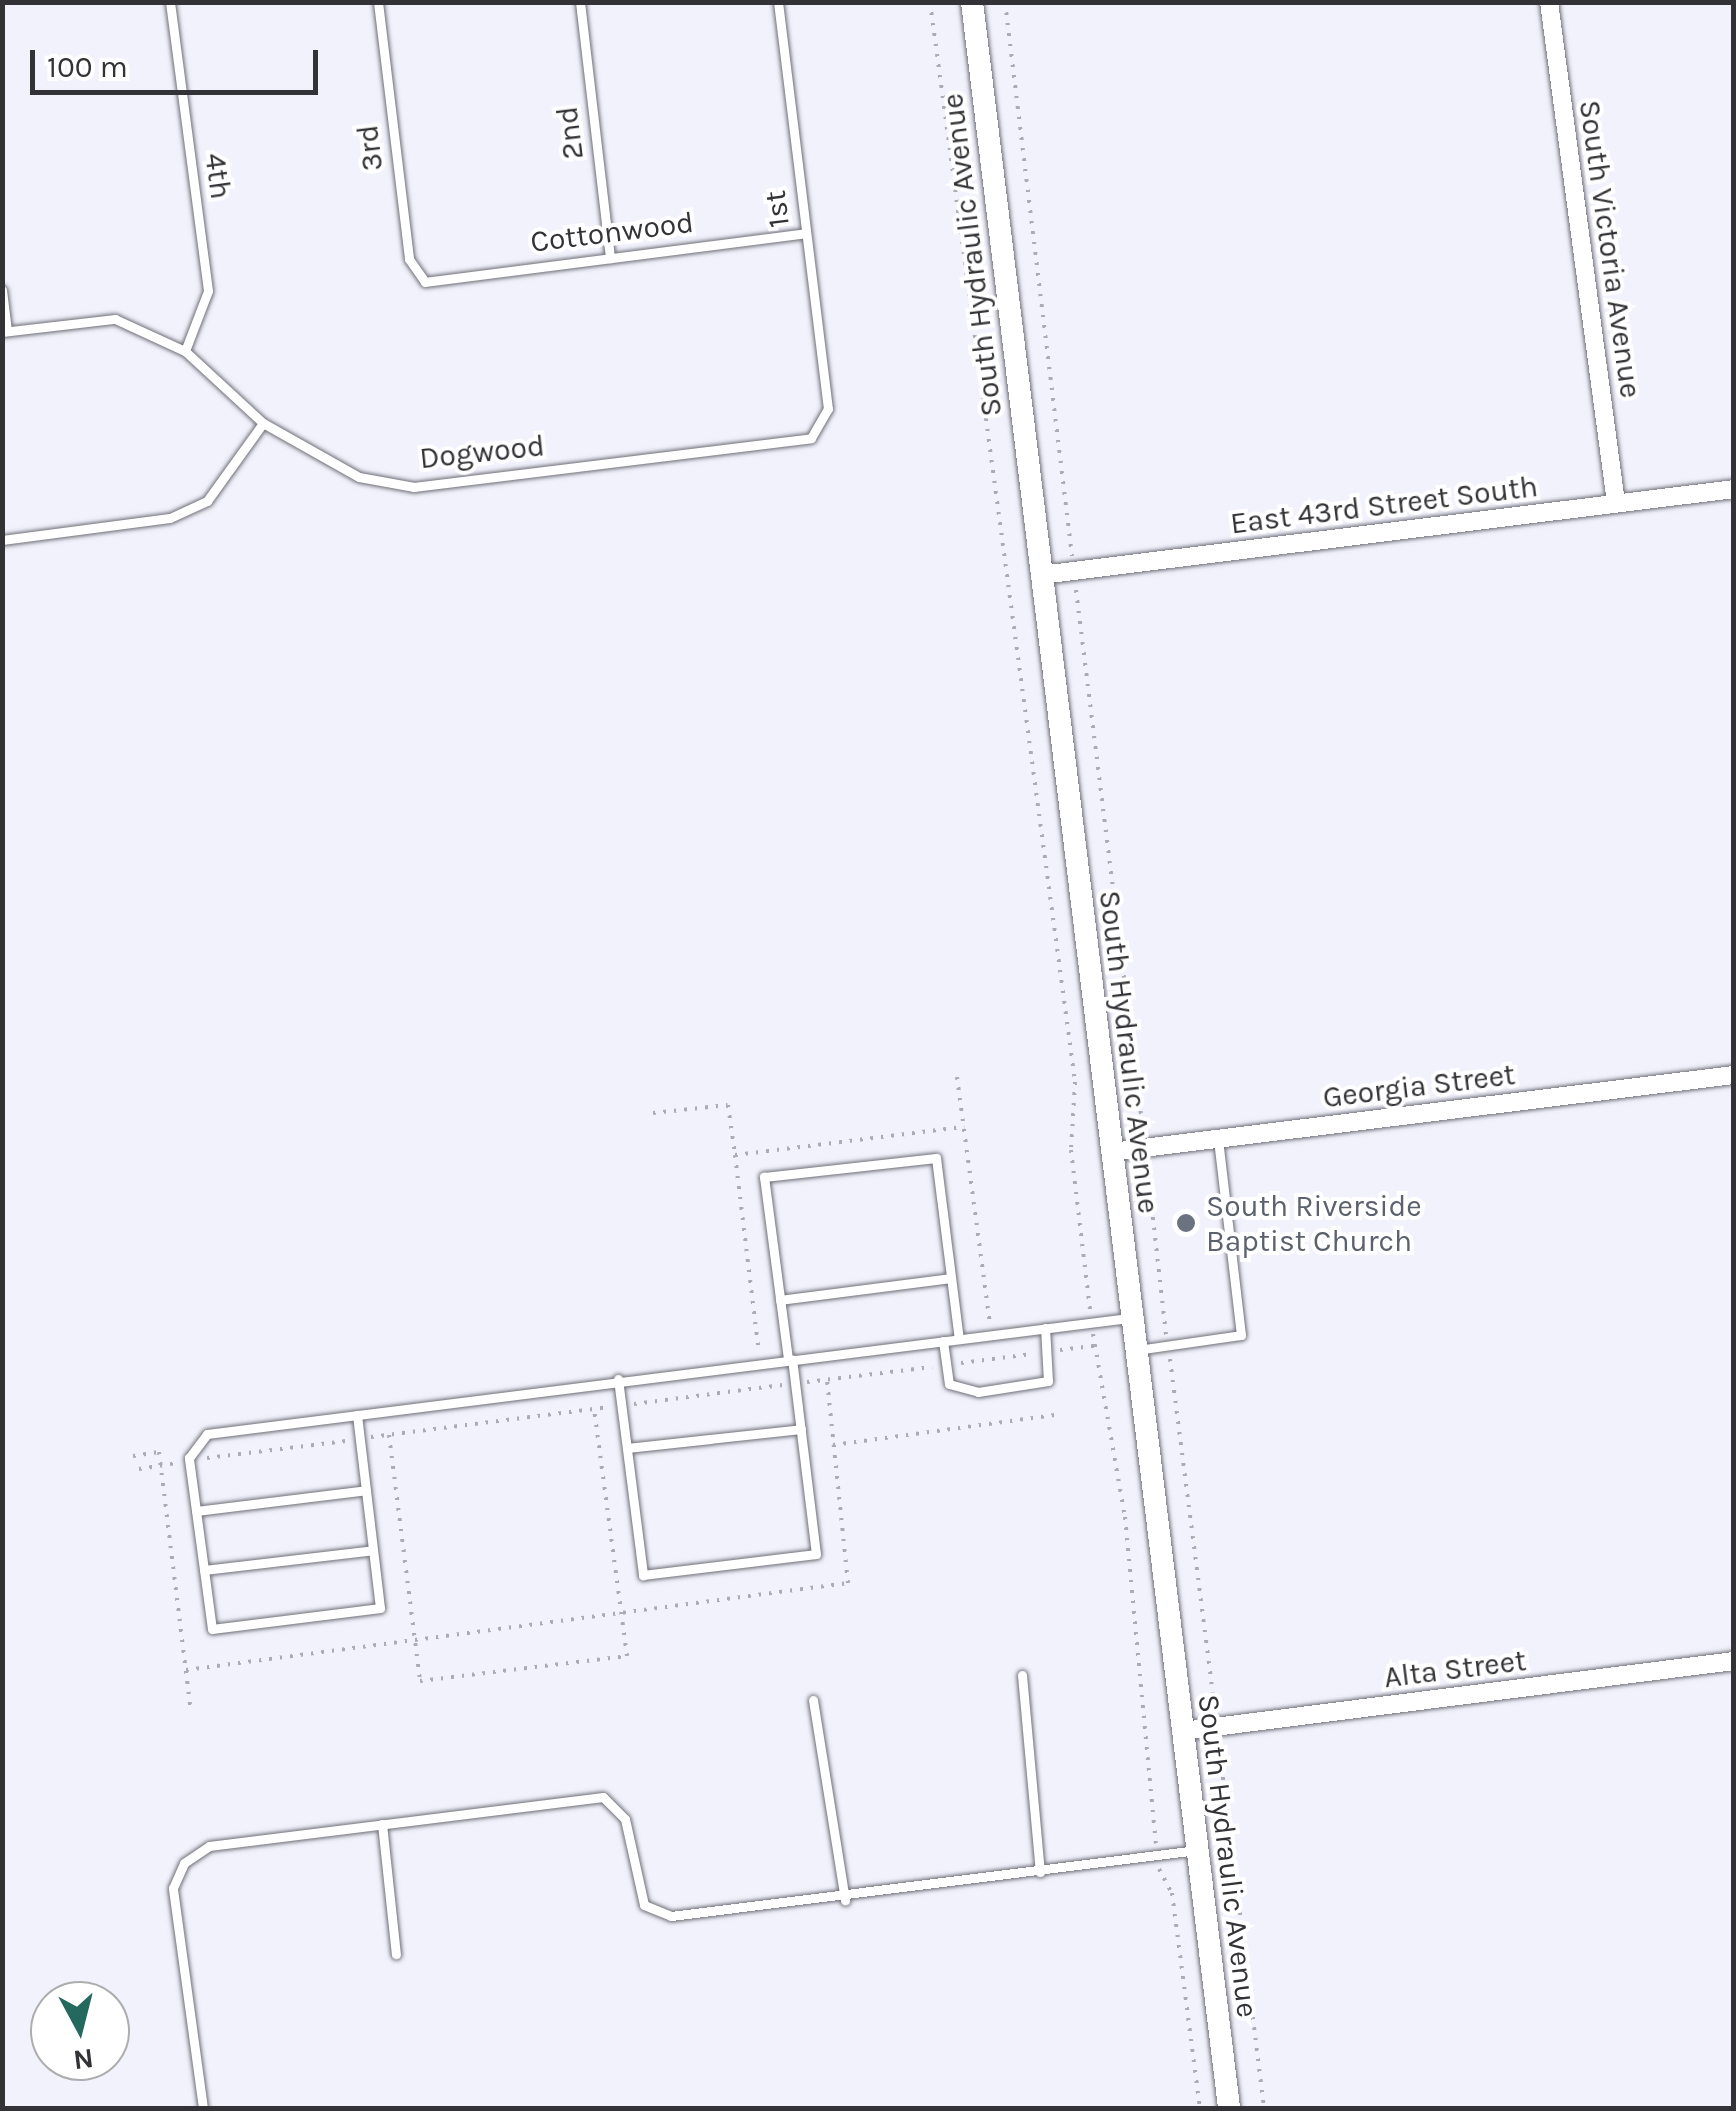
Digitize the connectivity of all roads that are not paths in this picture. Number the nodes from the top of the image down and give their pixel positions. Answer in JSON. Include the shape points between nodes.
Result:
{"nodes":[{"id":1,"x":170,"y":2,"type":"edge"},
{"id":2,"x":378,"y":2,"type":"edge"},
{"id":3,"x":580,"y":2,"type":"edge"},
{"id":4,"x":778,"y":2,"type":"edge"},
{"id":5,"x":972,"y":2,"type":"edge"},
{"id":6,"x":1548,"y":2,"type":"edge"},
{"id":7,"x":806,"y":233,"type":"junction"},
{"id":8,"x":610,"y":258,"type":"junction"},
{"id":9,"x":426,"y":282,"type":"joint"},
{"id":10,"x":2,"y":290,"type":"edge"},
{"id":11,"x":5,"y":331,"type":"edge"},
{"id":12,"x":184,"y":351,"type":"junction"},
{"id":13,"x":828,"y":409,"type":"joint"},
{"id":14,"x":263,"y":423,"type":"junction"},
{"id":15,"x":1734,"y":489,"type":"edge"},
{"id":16,"x":1616,"y":504,"type":"junction"},
{"id":17,"x":2,"y":540,"type":"edge"},
{"id":18,"x":1041,"y":576,"type":"junction"},
{"id":19,"x":1734,"y":1074,"type":"edge"},
{"id":20,"x":1218,"y":1138,"type":"junction"},
{"id":21,"x":1111,"y":1152,"type":"junction"},
{"id":22,"x":951,"y":1278,"type":"junction"},
{"id":23,"x":780,"y":1300,"type":"junction"},
{"id":24,"x":1132,"y":1318,"type":"junction"},
{"id":25,"x":1045,"y":1328,"type":"junction"},
{"id":26,"x":958,"y":1339,"type":"junction"},
{"id":27,"x":943,"y":1340,"type":"junction"},
{"id":28,"x":1136,"y":1350,"type":"junction"},
{"id":29,"x":790,"y":1359,"type":"junction"},
{"id":30,"x":618,"y":1380,"type":"junction"},
{"id":31,"x":357,"y":1416,"type":"junction"},
{"id":32,"x":801,"y":1429,"type":"junction"},
{"id":33,"x":627,"y":1448,"type":"junction"},
{"id":34,"x":366,"y":1490,"type":"junction"},
{"id":35,"x":196,"y":1511,"type":"junction"},
{"id":36,"x":373,"y":1550,"type":"junction"},
{"id":37,"x":204,"y":1570,"type":"junction"},
{"id":38,"x":1734,"y":1661,"type":"edge"},
{"id":39,"x":1022,"y":1674,"type":"dead end"},
{"id":40,"x":813,"y":1700,"type":"dead end"},
{"id":41,"x":1183,"y":1731,"type":"junction"},
{"id":42,"x":382,"y":1824,"type":"junction"},
{"id":43,"x":1197,"y":1850,"type":"junction"},
{"id":44,"x":1040,"y":1872,"type":"junction"},
{"id":45,"x":845,"y":1900,"type":"junction"},
{"id":46,"x":396,"y":1954,"type":"dead end"},
{"id":47,"x":202,"y":2108,"type":"edge"},
{"id":48,"x":1229,"y":2108,"type":"edge"}],
"edges":[{"from":1,"to":12,"type":"lane","name":"4th","via":[[208,291]]},
{"from":2,"to":9,"type":"lane","name":"3rd","via":[[408,258]]},
{"from":3,"to":8,"type":"lane","name":"2nd"},
{"from":4,"to":7,"type":"lane","name":"1st"},
{"from":5,"to":18,"type":"street","name":"South Hydraulic Avenue"},
{"from":6,"to":16,"type":"street","name":"South Victoria Avenue"},
{"from":7,"to":8,"type":"lane","name":"Cottonwood"},
{"from":7,"to":13,"type":"lane","name":"1st"},
{"from":8,"to":9,"type":"lane","name":"Cottonwood"},
{"from":10,"to":11,"type":"lane"},
{"from":11,"to":12,"type":"lane","via":[[115,319]]},
{"from":12,"to":14,"type":"lane"},
{"from":13,"to":14,"type":"lane","name":"Dogwood","via":[[811,438],[414,486],[359,477]]},
{"from":14,"to":17,"type":"lane","via":[[207,501],[170,518]]},
{"from":15,"to":16,"type":"street","name":"East 43rd Street South"},
{"from":16,"to":18,"type":"street","name":"East 43rd Street South"},
{"from":18,"to":21,"type":"street","name":"South Hydraulic Avenue"},
{"from":19,"to":20,"type":"street","name":"Georgia Street"},
{"from":20,"to":21,"type":"street","name":"Georgia Street"},
{"from":20,"to":28,"type":"lane","via":[[1241,1335]]},
{"from":21,"to":24,"type":"street","name":"South Hydraulic Avenue"},
{"from":22,"to":23,"type":"lane"},
{"from":22,"to":23,"type":"lane","via":[[936,1158],[764,1176]]},
{"from":22,"to":26,"type":"lane"},
{"from":23,"to":29,"type":"lane"},
{"from":24,"to":25,"type":"lane"},
{"from":24,"to":28,"type":"street","name":"South Hydraulic Avenue"},
{"from":25,"to":26,"type":"lane"},
{"from":25,"to":27,"type":"lane","via":[[1048,1381],[994,1390],[955,1392]]},
{"from":26,"to":27,"type":"lane"},
{"from":27,"to":29,"type":"lane"},
{"from":28,"to":41,"type":"street","name":"South Hydraulic Avenue"},
{"from":29,"to":30,"type":"lane"},
{"from":29,"to":32,"type":"lane"},
{"from":30,"to":31,"type":"lane"},
{"from":30,"to":33,"type":"lane"},
{"from":31,"to":34,"type":"lane"},
{"from":31,"to":35,"type":"lane","via":[[194,1440]]},
{"from":32,"to":33,"type":"lane"},
{"from":32,"to":33,"type":"lane","via":[[816,1554],[644,1575]]},
{"from":34,"to":35,"type":"lane"},
{"from":34,"to":36,"type":"lane"},
{"from":35,"to":37,"type":"lane"},
{"from":36,"to":37,"type":"lane"},
{"from":36,"to":37,"type":"lane","via":[[380,1608],[212,1630]]},
{"from":38,"to":41,"type":"street","name":"Alta Street"},
{"from":39,"to":44,"type":"lane"},
{"from":40,"to":45,"type":"lane"},
{"from":41,"to":43,"type":"street","name":"South Hydraulic Avenue"},
{"from":42,"to":45,"type":"lane","via":[[602,1797],[625,1819],[638,1894],[657,1911],[742,1914]]},
{"from":42,"to":46,"type":"lane"},
{"from":42,"to":47,"type":"lane","via":[[209,1846],[184,1863],[173,1888]]},
{"from":43,"to":44,"type":"lane"},
{"from":43,"to":48,"type":"street","name":"South Hydraulic Avenue"},
{"from":44,"to":45,"type":"lane"}]}
